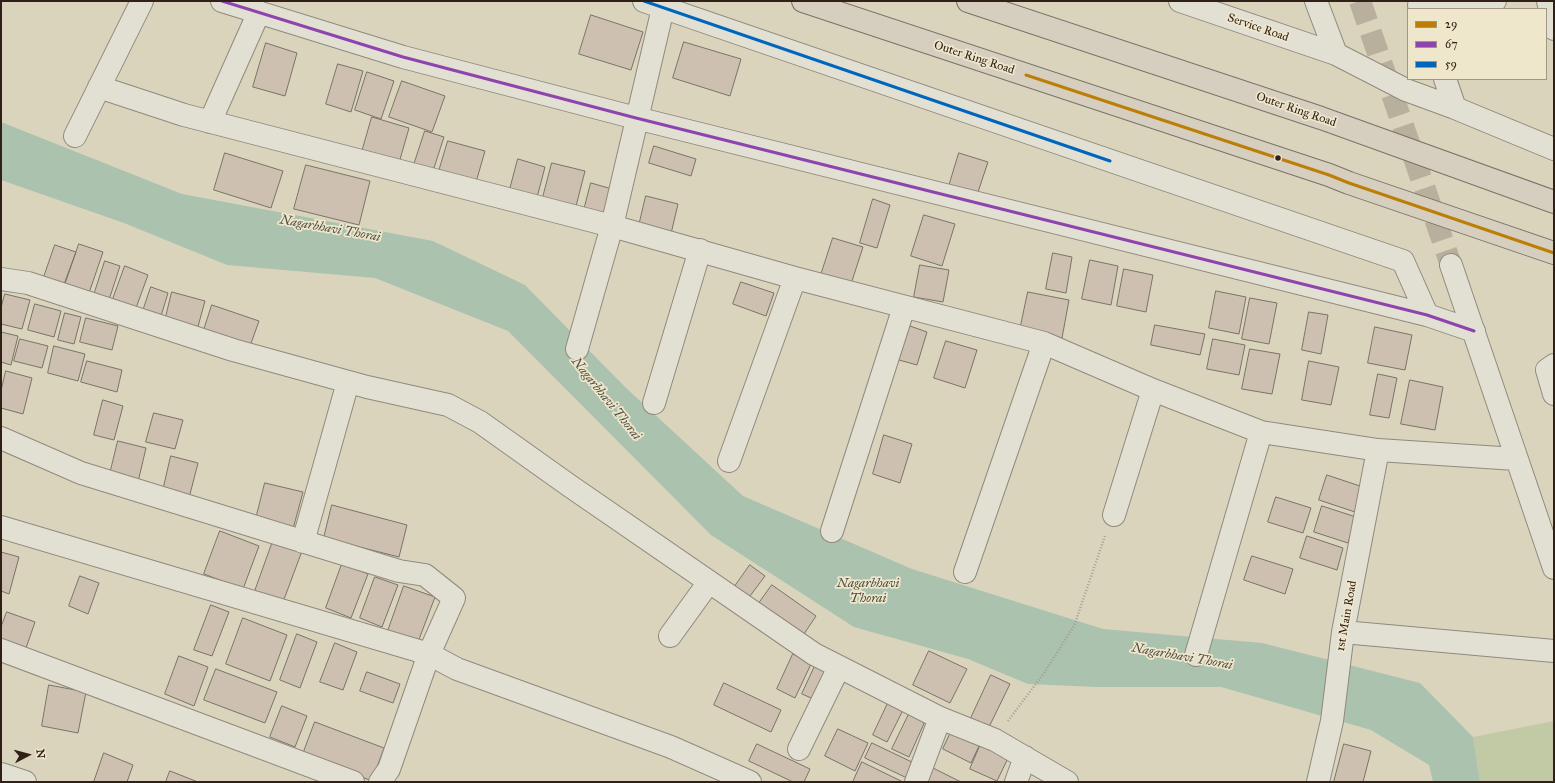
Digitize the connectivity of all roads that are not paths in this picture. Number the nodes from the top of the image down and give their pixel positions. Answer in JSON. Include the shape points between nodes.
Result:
{"nodes":[{"id":1,"x":142,"y":1,"type":"edge"},
{"id":2,"x":222,"y":1,"type":"edge"},
{"id":3,"x":803,"y":1,"type":"edge"},
{"id":4,"x":968,"y":1,"type":"edge"},
{"id":5,"x":1180,"y":1,"type":"edge"},
{"id":6,"x":1316,"y":1,"type":"edge"},
{"id":7,"x":1495,"y":1,"type":"edge"},
{"id":8,"x":1548,"y":1,"type":"edge"},
{"id":9,"x":653,"y":4,"type":"edge"},
{"id":10,"x":1419,"y":5,"type":"edge"},
{"id":11,"x":259,"y":12,"type":"junction"},
{"id":12,"x":1554,"y":29,"type":"edge"},
{"id":13,"x":1336,"y":54,"type":"junction"},
{"id":14,"x":1445,"y":80,"type":"edge"},
{"id":15,"x":99,"y":87,"type":"junction"},
{"id":16,"x":1455,"y":108,"type":"junction"},
{"id":17,"x":636,"y":118,"type":"junction"},
{"id":18,"x":210,"y":122,"type":"junction"},
{"id":19,"x":75,"y":136,"type":"dead end"},
{"id":20,"x":1554,"y":149,"type":"edge"},
{"id":21,"x":1554,"y":202,"type":"edge"},
{"id":22,"x":612,"y":226,"type":"junction"},
{"id":23,"x":700,"y":250,"type":"junction"},
{"id":24,"x":1554,"y":253,"type":"edge"},
{"id":25,"x":1452,"y":264,"type":"tunnel mouth"},
{"id":26,"x":795,"y":278,"type":"junction"},
{"id":27,"x":1,"y":279,"type":"edge"},
{"id":28,"x":904,"y":307,"type":"junction"},
{"id":29,"x":1427,"y":315,"type":"junction"},
{"id":30,"x":1474,"y":331,"type":"junction"},
{"id":31,"x":1044,"y":343,"type":"junction"},
{"id":32,"x":577,"y":349,"type":"dead end"},
{"id":33,"x":1554,"y":365,"type":"edge"},
{"id":34,"x":348,"y":382,"type":"junction"},
{"id":35,"x":1153,"y":390,"type":"junction"},
{"id":36,"x":1554,"y":394,"type":"edge"},
{"id":37,"x":654,"y":403,"type":"dead end"},
{"id":38,"x":1261,"y":432,"type":"junction"},
{"id":39,"x":1,"y":438,"type":"edge"},
{"id":40,"x":1378,"y":450,"type":"junction"},
{"id":41,"x":1516,"y":459,"type":"junction"},
{"id":42,"x":729,"y":461,"type":"dead end"},
{"id":43,"x":1114,"y":515,"type":"road end"},
{"id":44,"x":1,"y":527,"type":"edge"},
{"id":45,"x":832,"y":531,"type":"dead end"},
{"id":46,"x":303,"y":542,"type":"junction"},
{"id":47,"x":1554,"y":568,"type":"edge"},
{"id":48,"x":965,"y":572,"type":"dead end"},
{"id":49,"x":709,"y":582,"type":"junction"},
{"id":50,"x":1344,"y":632,"type":"junction"},
{"id":51,"x":670,"y":636,"type":"dead end"},
{"id":52,"x":1,"y":650,"type":"edge"},
{"id":53,"x":1554,"y":651,"type":"edge"},
{"id":54,"x":429,"y":654,"type":"junction"},
{"id":55,"x":1196,"y":655,"type":"dead end"},
{"id":56,"x":839,"y":667,"type":"junction"},
{"id":57,"x":940,"y":718,"type":"junction"},
{"id":58,"x":799,"y":749,"type":"dead end"},
{"id":59,"x":1025,"y":758,"type":"junction"},
{"id":60,"x":1,"y":774,"type":"edge"},
{"id":61,"x":25,"y":782,"type":"edge"},
{"id":62,"x":353,"y":782,"type":"edge"},
{"id":63,"x":380,"y":782,"type":"edge"},
{"id":64,"x":750,"y":782,"type":"edge"},
{"id":65,"x":916,"y":782,"type":"edge"},
{"id":66,"x":1016,"y":782,"type":"edge"},
{"id":67,"x":1067,"y":782,"type":"edge"},
{"id":68,"x":1318,"y":782,"type":"edge"}],
"edges":[{"from":1,"to":15,"type":"street"},
{"from":2,"to":11,"type":"street"},
{"from":3,"to":24,"type":"highway","name":"Outer Ring Road","via":[[1329,175]]},
{"from":4,"to":21,"type":"highway","name":"Outer Ring Road","via":[[1322,118]]},
{"from":5,"to":13,"type":"street","name":"Service Road"},
{"from":6,"to":13,"type":"street"},
{"from":7,"to":10,"type":"street"},
{"from":8,"to":12,"type":"street"},
{"from":9,"to":17,"type":"street"},
{"from":9,"to":29,"type":"street","via":[[1403,261]]},
{"from":11,"to":17,"type":"street","via":[[403,57]]},
{"from":11,"to":18,"type":"street"},
{"from":13,"to":16,"type":"street","name":"Service Road","via":[[1406,90]]},
{"from":14,"to":16,"type":"street"},
{"from":15,"to":18,"type":"street"},
{"from":15,"to":19,"type":"street"},
{"from":16,"to":20,"type":"street","name":"Service Road"},
{"from":17,"to":22,"type":"street"},
{"from":17,"to":29,"type":"street"},
{"from":18,"to":22,"type":"street"},
{"from":22,"to":23,"type":"street"},
{"from":22,"to":32,"type":"street"},
{"from":23,"to":26,"type":"street"},
{"from":23,"to":37,"type":"street"},
{"from":25,"to":30,"type":"street"},
{"from":26,"to":28,"type":"street"},
{"from":26,"to":42,"type":"street"},
{"from":27,"to":34,"type":"street","via":[[28,283],[233,350]]},
{"from":28,"to":31,"type":"street"},
{"from":28,"to":45,"type":"street"},
{"from":29,"to":30,"type":"street"},
{"from":30,"to":41,"type":"street"},
{"from":31,"to":35,"type":"street"},
{"from":31,"to":48,"type":"street"},
{"from":33,"to":36,"type":"street","via":[[1547,370]]},
{"from":34,"to":46,"type":"street"},
{"from":34,"to":49,"type":"street","via":[[448,405],[480,422]]},
{"from":35,"to":38,"type":"street"},
{"from":35,"to":43,"type":"street"},
{"from":38,"to":40,"type":"street"},
{"from":38,"to":55,"type":"street"},
{"from":39,"to":46,"type":"street","via":[[81,473]]},
{"from":40,"to":41,"type":"street"},
{"from":40,"to":50,"type":"street","name":"1st Main Road"},
{"from":41,"to":47,"type":"street"},
{"from":44,"to":54,"type":"street"},
{"from":46,"to":54,"type":"street","via":[[425,575],[454,598]]},
{"from":49,"to":51,"type":"street"},
{"from":49,"to":56,"type":"street","via":[[814,654]]},
{"from":50,"to":53,"type":"street"},
{"from":50,"to":68,"type":"street","name":"1st Main Road","via":[[1332,721]]},
{"from":52,"to":62,"type":"street"},
{"from":54,"to":63,"type":"street","via":[[389,769]]},
{"from":54,"to":64,"type":"street","via":[[457,669],[671,747]]},
{"from":56,"to":57,"type":"street"},
{"from":56,"to":58,"type":"street"},
{"from":57,"to":59,"type":"street","via":[[995,740]]},
{"from":57,"to":65,"type":"street"},
{"from":59,"to":66,"type":"street"},
{"from":59,"to":67,"type":"street"},
{"from":60,"to":61,"type":"street"}]}
